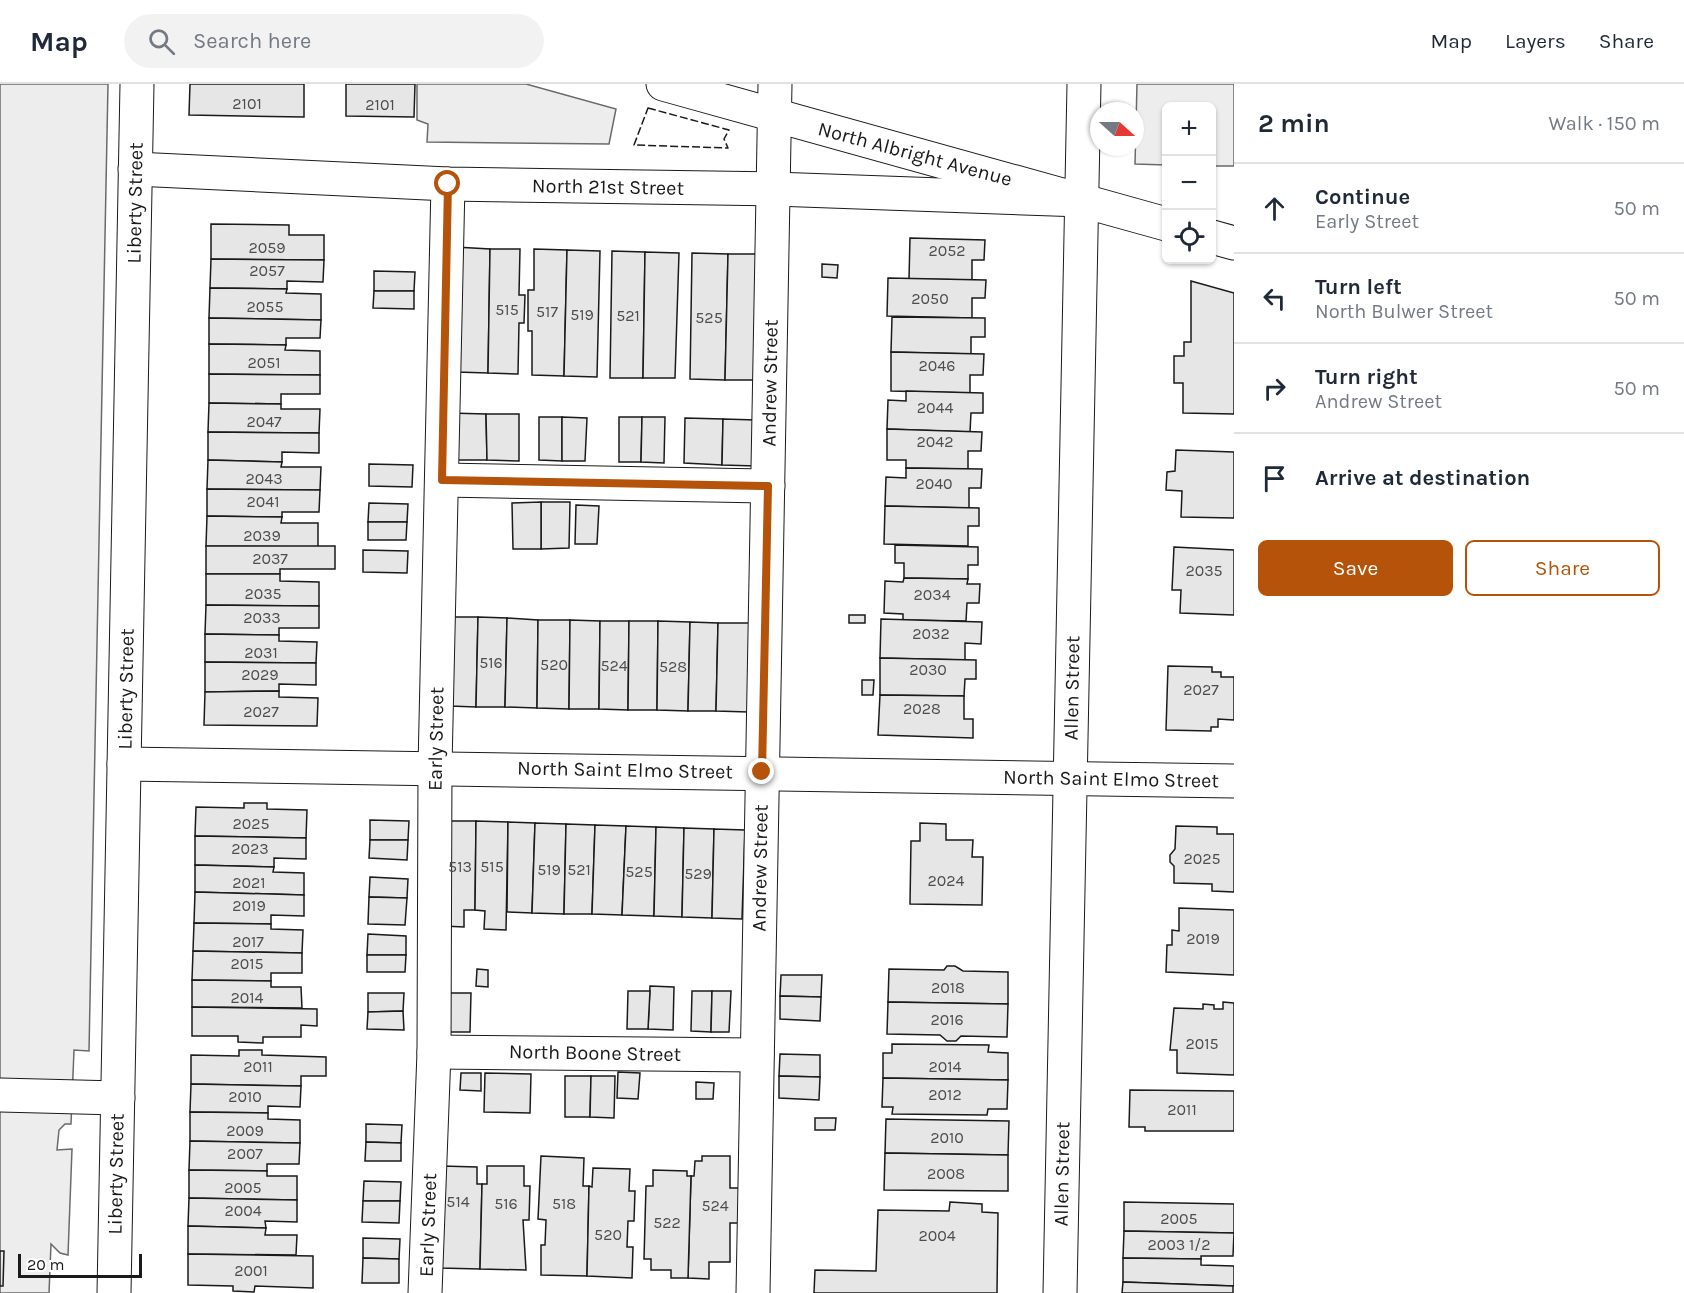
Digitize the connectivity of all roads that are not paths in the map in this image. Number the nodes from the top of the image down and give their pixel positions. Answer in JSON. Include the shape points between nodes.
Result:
{"nodes":[{"id":1,"x":137,"y":84,"type":"edge"},
{"id":2,"x":663,"y":84,"type":"edge"},
{"id":3,"x":1084,"y":84,"type":"edge"},
{"id":4,"x":775,"y":100,"type":"edge"},
{"id":5,"x":135,"y":170,"type":"junction"},
{"id":6,"x":448,"y":184,"type":"junction"},
{"id":7,"x":774,"y":189,"type":"junction"},
{"id":8,"x":1082,"y":200,"type":"junction"},
{"id":9,"x":1162,"y":223,"type":"edge"},
{"id":10,"x":1216,"y":238,"type":"edge"},
{"id":11,"x":1234,"y":243,"type":"edge"},
{"id":12,"x":442,"y":480,"type":"junction"},
{"id":13,"x":768,"y":486,"type":"junction"},
{"id":14,"x":124,"y":764,"type":"junction"},
{"id":15,"x":435,"y":767,"type":"junction"},
{"id":16,"x":762,"y":772,"type":"junction"},
{"id":17,"x":1070,"y":778,"type":"junction"},
{"id":18,"x":1234,"y":781,"type":"edge"},
{"id":19,"x":434,"y":1052,"type":"junction"},
{"id":20,"x":757,"y":1055,"type":"junction"},
{"id":21,"x":0,"y":1095,"type":"edge"},
{"id":22,"x":117,"y":1098,"type":"junction"},
{"id":23,"x":114,"y":1293,"type":"edge"},
{"id":24,"x":426,"y":1293,"type":"edge"},
{"id":25,"x":753,"y":1293,"type":"edge"},
{"id":26,"x":1060,"y":1293,"type":"edge"}],
"edges":[{"from":1,"to":5,"type":"street","name":"Liberty Street"},
{"from":2,"to":4,"type":"street","name":"North Albright Avenue"},
{"from":3,"to":8,"type":"street","name":"Allen Street"},
{"from":4,"to":7,"type":"street","name":"Andrew Street"},
{"from":4,"to":8,"type":"street","name":"North Albright Avenue"},
{"from":5,"to":6,"type":"street","name":"North 21st Street"},
{"from":5,"to":14,"type":"street","name":"Liberty Street"},
{"from":6,"to":7,"type":"street","name":"North 21st Street"},
{"from":6,"to":12,"type":"street","name":"Early Street"},
{"from":7,"to":8,"type":"street","name":"North 21st Street"},
{"from":7,"to":13,"type":"street","name":"Andrew Street"},
{"from":8,"to":9,"type":"street","name":"North Albright Avenue"},
{"from":8,"to":17,"type":"street","name":"Allen Street"},
{"from":10,"to":11,"type":"street"},
{"from":12,"to":13,"type":"street"},
{"from":12,"to":15,"type":"street","name":"Early Street"},
{"from":13,"to":16,"type":"street","name":"Andrew Street"},
{"from":14,"to":15,"type":"street","name":"North Saint Elmo Street"},
{"from":14,"to":22,"type":"street","name":"Liberty Street"},
{"from":15,"to":16,"type":"street","name":"North Saint Elmo Street"},
{"from":15,"to":19,"type":"street","name":"Early Street"},
{"from":16,"to":17,"type":"street","name":"North Saint Elmo Street"},
{"from":16,"to":20,"type":"street","name":"Andrew Street"},
{"from":17,"to":18,"type":"street","name":"North Saint Elmo Street"},
{"from":17,"to":26,"type":"street","name":"Allen Street"},
{"from":19,"to":20,"type":"street","name":"North Boone Street"},
{"from":19,"to":24,"type":"street","name":"Early Street"},
{"from":20,"to":25,"type":"street","name":"Andrew Street"},
{"from":21,"to":22,"type":"street"},
{"from":22,"to":23,"type":"street","name":"Liberty Street"}]}
